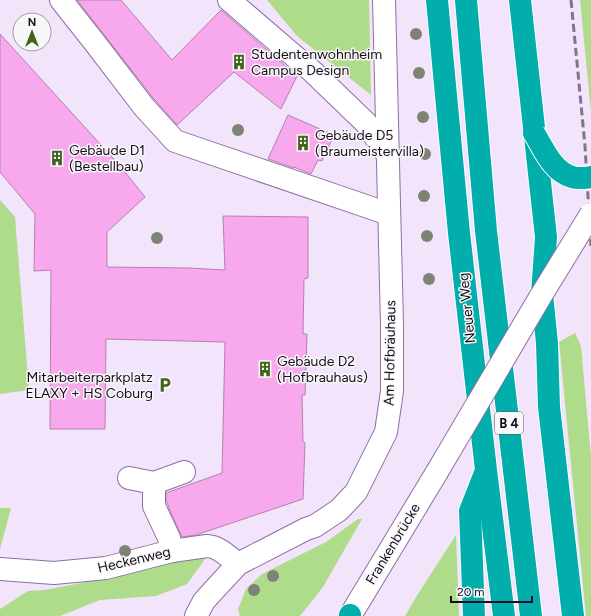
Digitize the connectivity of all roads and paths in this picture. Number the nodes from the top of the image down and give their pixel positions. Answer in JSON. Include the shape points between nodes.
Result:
{"nodes":[{"id":1,"x":61,"y":0,"type":"edge"},
{"id":2,"x":229,"y":0,"type":"edge"},
{"id":3,"x":384,"y":0,"type":"edge"},
{"id":4,"x":437,"y":0,"type":"edge"},
{"id":5,"x":466,"y":0,"type":"edge"},
{"id":6,"x":520,"y":0,"type":"edge"},
{"id":7,"x":534,"y":133,"type":"junction"},
{"id":8,"x":387,"y":154,"type":"junction"},
{"id":9,"x":591,"y":177,"type":"edge"},
{"id":10,"x":389,"y":214,"type":"junction"},
{"id":11,"x":591,"y":214,"type":"edge"},
{"id":12,"x":542,"y":294,"type":"junction"},
{"id":13,"x":486,"y":470,"type":"junction"},
{"id":14,"x":184,"y":472,"type":"dead end"},
{"id":15,"x":129,"y":478,"type":"dead end"},
{"id":16,"x":154,"y":483,"type":"junction"},
{"id":17,"x":172,"y":550,"type":"junction"},
{"id":18,"x":238,"y":564,"type":"junction"},
{"id":19,"x":0,"y":570,"type":"edge"},
{"id":20,"x":196,"y":616,"type":"edge"},
{"id":21,"x":350,"y":616,"type":"edge"},
{"id":22,"x":474,"y":616,"type":"edge"},
{"id":23,"x":504,"y":616,"type":"edge"},
{"id":24,"x":531,"y":616,"type":"edge"},
{"id":25,"x":573,"y":616,"type":"edge"}],
"edges":[{"from":1,"to":10,"type":"street","via":[[144,107],[175,141]]},
{"from":2,"to":8,"type":"street","via":[[314,72],[366,123]]},
{"from":3,"to":8,"type":"street","name":"Am Hofbräuhaus"},
{"from":4,"to":13,"type":"highway","name":"Neuer Weg","number":"B 4","via":[[459,232]]},
{"from":5,"to":24,"type":"highway","name":"Neuer Weg","number":"B 4","via":[[486,231]]},
{"from":6,"to":7,"type":"highway"},
{"from":7,"to":9,"type":"highway","bridge":true,"via":[[552,163],[564,173],[573,177]]},
{"from":7,"to":12,"type":"highway","bridge":true,"via":[[546,238]]},
{"from":8,"to":10,"type":"street","name":"Am Hofbräuhaus"},
{"from":10,"to":18,"type":"street","name":"Am Hofbräuhaus","via":[[392,384],[386,432],[356,492],[339,510],[315,526]]},
{"from":11,"to":12,"type":"street","name":"Frankenbrücke","bridge":true},
{"from":12,"to":21,"type":"street","name":"Frankenbrücke","bridge":true},
{"from":12,"to":25,"type":"highway","via":[[549,407]]},
{"from":13,"to":22,"type":"highway","via":[[470,511]]},
{"from":13,"to":23,"type":"highway","name":"Neuer Weg","number":"B 4"},
{"from":14,"to":16,"type":"street"},
{"from":15,"to":16,"type":"street"},
{"from":16,"to":17,"type":"street","via":[[154,506]]},
{"from":17,"to":18,"type":"street","name":"Heckenweg","via":[[212,546]]},
{"from":17,"to":19,"type":"street","name":"Heckenweg","via":[[106,568],[54,573]]},
{"from":18,"to":20,"type":"street","name":"Am Hofbräuhaus","via":[[212,591]]}]}
